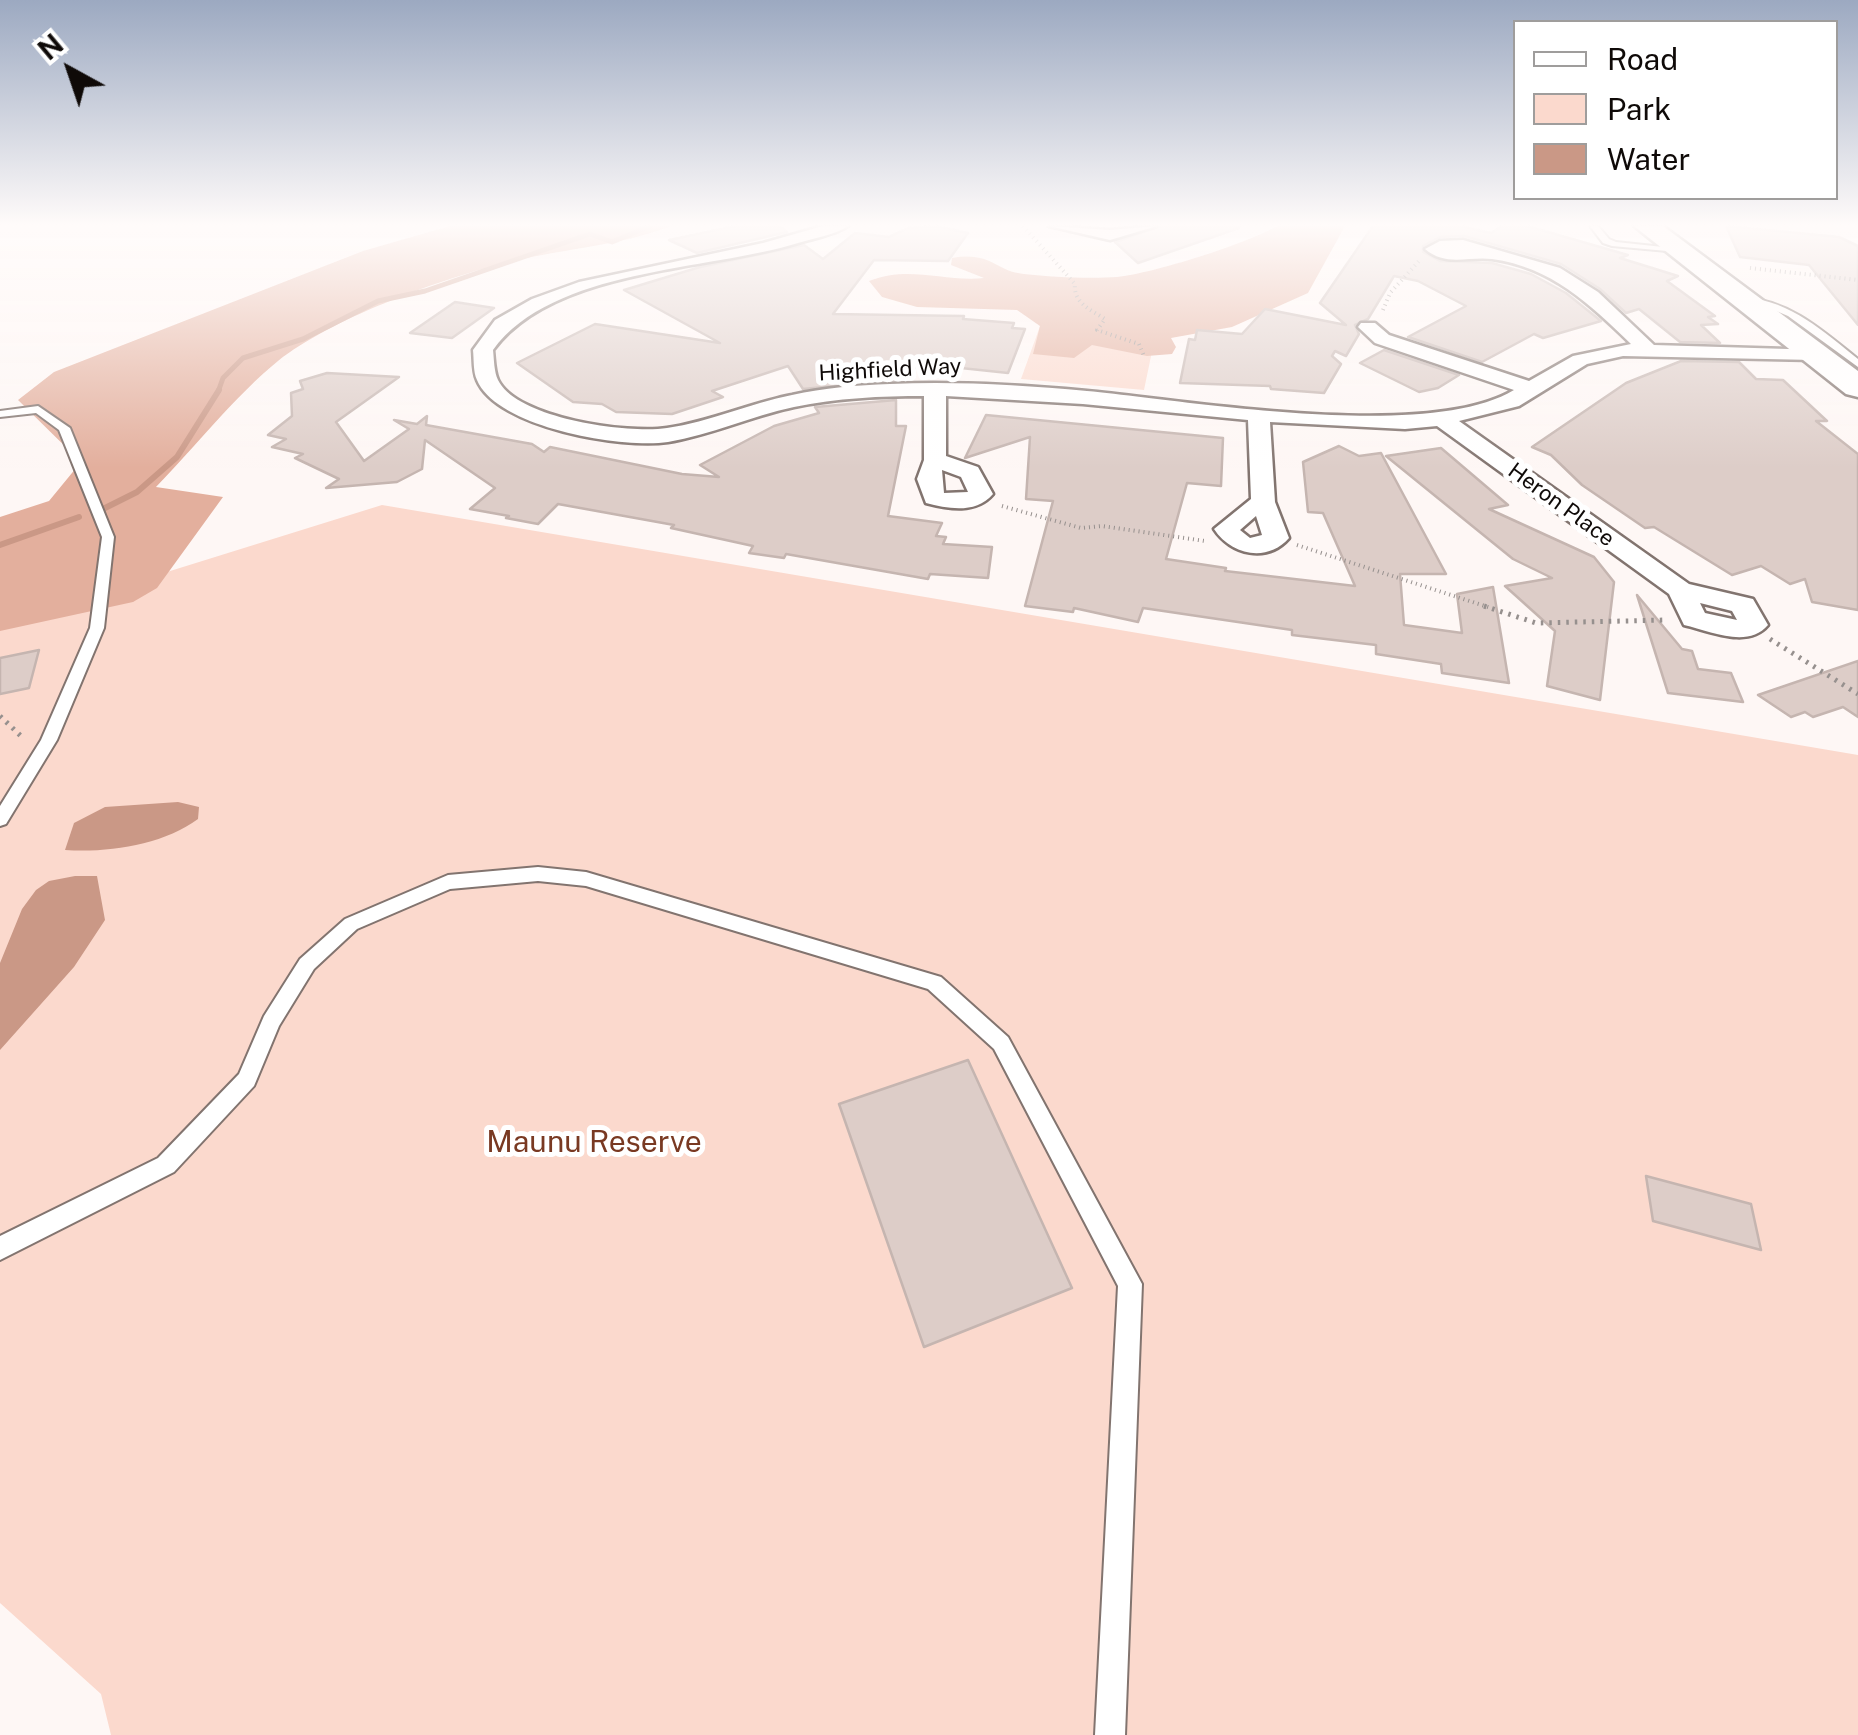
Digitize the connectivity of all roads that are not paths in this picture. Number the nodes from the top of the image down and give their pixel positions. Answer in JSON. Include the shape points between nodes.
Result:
{"nodes":[{"id":1,"x":534,"y":307,"type":"edge"},
{"id":2,"x":1601,"y":307,"type":"edge"},
{"id":3,"x":1754,"y":307,"type":"edge"},
{"id":4,"x":1779,"y":307,"type":"edge"},
{"id":5,"x":1368,"y":327,"type":"road end"},
{"id":6,"x":1650,"y":348,"type":"junction"},
{"id":7,"x":1806,"y":348,"type":"junction"},
{"id":8,"x":1858,"y":364,"type":"edge"},
{"id":9,"x":1858,"y":387,"type":"edge"},
{"id":10,"x":934,"y":390,"type":"junction"},
{"id":11,"x":1534,"y":390,"type":"junction"},
{"id":12,"x":0,"y":414,"type":"edge"},
{"id":13,"x":1259,"y":414,"type":"junction"},
{"id":14,"x":1442,"y":419,"type":"junction"},
{"id":15,"x":934,"y":460,"type":"junction"},
{"id":16,"x":1263,"y":502,"type":"junction"},
{"id":17,"x":1680,"y":590,"type":"junction"},
{"id":18,"x":0,"y":820,"type":"edge"},
{"id":19,"x":0,"y":1248,"type":"edge"},
{"id":20,"x":1110,"y":1735,"type":"edge"}],
"edges":[{"from":1,"to":10,"type":"street","name":"Highfield Way","via":[[509,321],[486,348],[482,362],[494,391],[555,421],[625,436],[660,438],[815,397]]},
{"from":2,"to":6,"type":"street"},
{"from":3,"to":7,"type":"main road"},
{"from":4,"to":8,"type":"lane"},
{"from":5,"to":11,"type":"street","via":[[1382,339]]},
{"from":6,"to":7,"type":"street","name":"Highfield Way"},
{"from":6,"to":11,"type":"street","name":"Highfield Way","via":[[1580,360]]},
{"from":7,"to":9,"type":"main road"},
{"from":10,"to":13,"type":"street","name":"Highfield Way"},
{"from":10,"to":15,"type":"street"},
{"from":11,"to":14,"type":"street","name":"Highfield Way"},
{"from":12,"to":18,"type":"lane","via":[[38,409],[64,428],[108,538],[97,628],[49,740]]},
{"from":13,"to":14,"type":"street","name":"Highfield Way","via":[[1363,422]]},
{"from":13,"to":16,"type":"street"},
{"from":14,"to":17,"type":"street","name":"Heron Place"},
{"from":15,"to":15,"type":"street","via":[[970,472],[980,490],[976,498],[935,498]]},
{"from":16,"to":16,"type":"street","via":[[1276,538],[1256,546],[1231,537],[1227,529],[1234,520]]},
{"from":17,"to":17,"type":"street","name":"Heron Place","via":[[1744,605],[1754,625],[1751,630],[1694,619]]},
{"from":19,"to":20,"type":"lane","via":[[166,1165],[248,1080],[270,1022],[307,964],[351,924],[448,882],[538,874],[586,879],[934,984],[1002,1043],[1130,1284]]}]}
